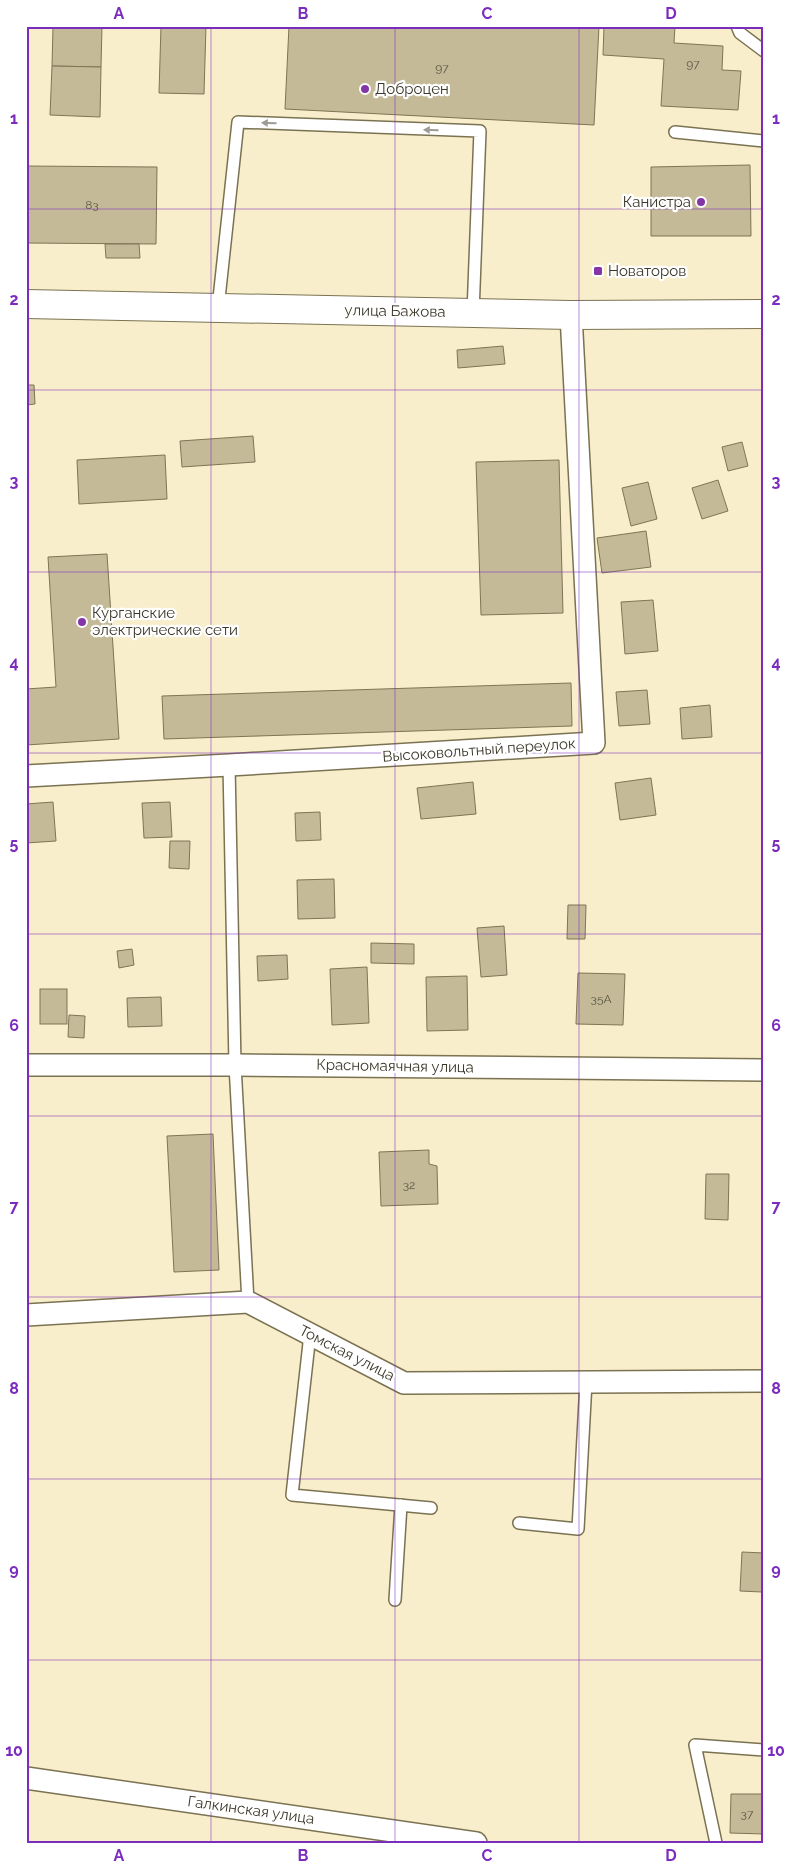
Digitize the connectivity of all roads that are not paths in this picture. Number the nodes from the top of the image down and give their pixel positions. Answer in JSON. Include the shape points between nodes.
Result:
{"nodes":[{"id":1,"x":737,"y":26,"type":"edge"},
{"id":2,"x":764,"y":51,"type":"edge"},
{"id":3,"x":675,"y":132,"type":"dead end"},
{"id":4,"x":764,"y":141,"type":"edge"},
{"id":5,"x":26,"y":304,"type":"edge"},
{"id":6,"x":218,"y":308,"type":"junction"},
{"id":7,"x":473,"y":313,"type":"junction"},
{"id":8,"x":764,"y":314,"type":"edge"},
{"id":9,"x":571,"y":315,"type":"junction"},
{"id":10,"x":230,"y":765,"type":"junction"},
{"id":11,"x":26,"y":776,"type":"edge"},
{"id":12,"x":26,"y":1065,"type":"edge"},
{"id":13,"x":235,"y":1065,"type":"junction"},
{"id":14,"x":764,"y":1070,"type":"edge"},
{"id":15,"x":248,"y":1302,"type":"junction"},
{"id":16,"x":26,"y":1315,"type":"edge"},
{"id":17,"x":310,"y":1334,"type":"junction"},
{"id":18,"x":764,"y":1381,"type":"edge"},
{"id":19,"x":586,"y":1382,"type":"junction"},
{"id":20,"x":401,"y":1505,"type":"junction"},
{"id":21,"x":431,"y":1508,"type":"dead end"},
{"id":22,"x":519,"y":1523,"type":"dead end"},
{"id":23,"x":395,"y":1600,"type":"dead end"},
{"id":24,"x":764,"y":1750,"type":"edge"},
{"id":25,"x":26,"y":1778,"type":"edge"},
{"id":26,"x":476,"y":1843,"type":"edge"},
{"id":27,"x":716,"y":1843,"type":"edge"}],
"edges":[{"from":1,"to":2,"type":"lane","via":[[740,33]]},
{"from":3,"to":4,"type":"lane"},
{"from":5,"to":6,"type":"main road","name":"улица Бажова"},
{"from":6,"to":7,"type":"main road","name":"улица Бажова"},
{"from":7,"to":6,"type":"lane","one_way":true,"via":[[480,131],[238,122]]},
{"from":7,"to":9,"type":"main road","name":"улица Бажова"},
{"from":8,"to":9,"type":"main road","name":"улица Бажова"},
{"from":9,"to":10,"type":"street","name":"Высоковольтный переулок","via":[[594,742]]},
{"from":10,"to":11,"type":"street","name":"Высоковольтный переулок"},
{"from":10,"to":13,"type":"lane"},
{"from":12,"to":13,"type":"street","name":"Красномаячная улица"},
{"from":13,"to":14,"type":"street","name":"Красномаячная улица"},
{"from":13,"to":15,"type":"lane"},
{"from":15,"to":16,"type":"street"},
{"from":15,"to":17,"type":"street","name":"Томская улица"},
{"from":17,"to":19,"type":"street","name":"Томская улица","via":[[404,1383]]},
{"from":17,"to":20,"type":"lane","via":[[292,1495]]},
{"from":18,"to":19,"type":"street","name":"Томская улица"},
{"from":19,"to":22,"type":"lane","via":[[578,1529]]},
{"from":20,"to":21,"type":"lane"},
{"from":20,"to":23,"type":"lane"},
{"from":24,"to":27,"type":"lane","via":[[695,1745]]},
{"from":25,"to":26,"type":"street","name":"Галкинская улица"}]}
